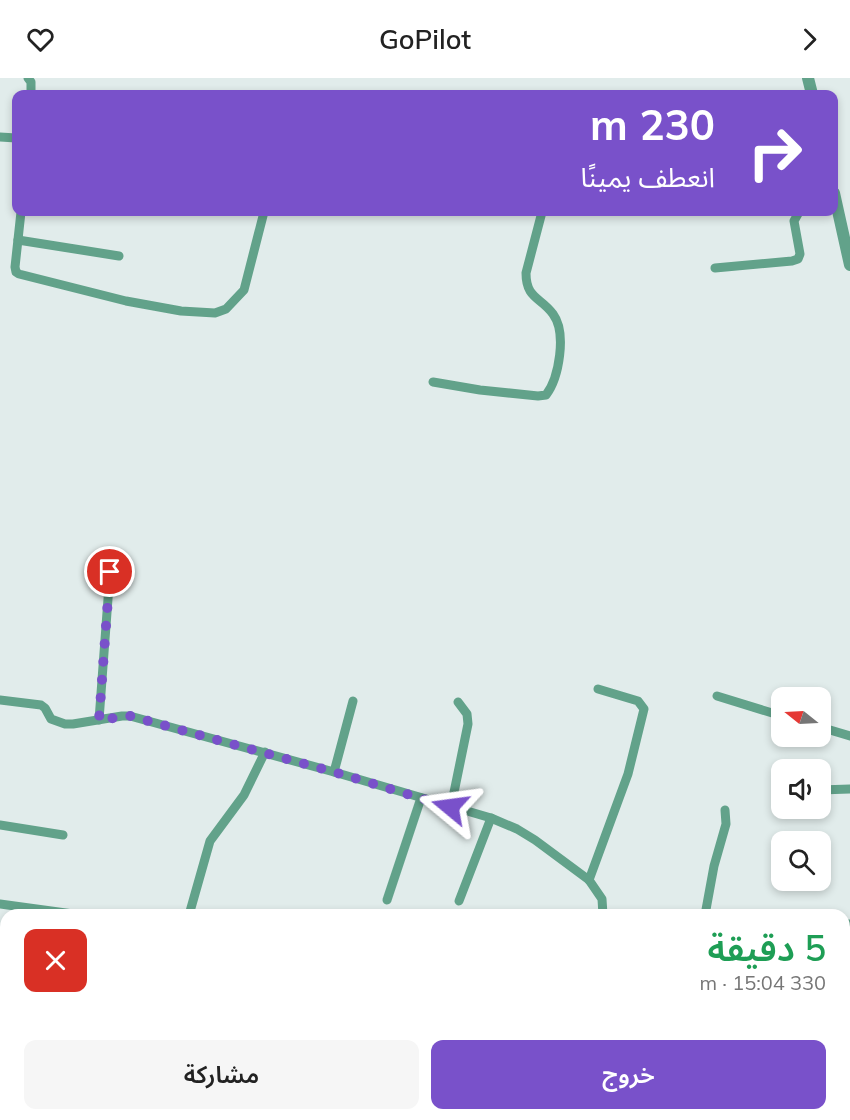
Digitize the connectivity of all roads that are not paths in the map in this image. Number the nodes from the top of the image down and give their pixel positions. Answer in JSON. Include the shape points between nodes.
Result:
{"nodes":[{"id":1,"x":838,"y":211,"type":"edge"},
{"id":2,"x":21,"y":216,"type":"edge"},
{"id":3,"x":263,"y":216,"type":"edge"},
{"id":4,"x":541,"y":216,"type":"edge"},
{"id":5,"x":796,"y":216,"type":"edge"},
{"id":6,"x":18,"y":240,"type":"junction"},
{"id":7,"x":119,"y":256,"type":"dead end"},
{"id":8,"x":850,"y":265,"type":"edge"},
{"id":9,"x":715,"y":268,"type":"dead end"},
{"id":10,"x":433,"y":381,"type":"dead end"},
{"id":11,"x":110,"y":572,"type":"dead end"},
{"id":12,"x":598,"y":689,"type":"dead end"},
{"id":13,"x":717,"y":696,"type":"dead end"},
{"id":14,"x":0,"y":700,"type":"edge"},
{"id":15,"x":353,"y":701,"type":"dead end"},
{"id":16,"x":458,"y":702,"type":"dead end"},
{"id":17,"x":771,"y":713,"type":"edge"},
{"id":18,"x":99,"y":720,"type":"junction"},
{"id":19,"x":831,"y":731,"type":"edge"},
{"id":20,"x":850,"y":736,"type":"edge"},
{"id":21,"x":265,"y":753,"type":"junction"},
{"id":22,"x":334,"y":772,"type":"junction"},
{"id":23,"x":850,"y":789,"type":"edge"},
{"id":24,"x":831,"y":790,"type":"edge"},
{"id":25,"x":421,"y":798,"type":"junction"},
{"id":26,"x":450,"y":807,"type":"junction"},
{"id":27,"x":725,"y":810,"type":"dead end"},
{"id":28,"x":491,"y":818,"type":"junction"},
{"id":29,"x":0,"y":825,"type":"edge"},
{"id":30,"x":63,"y":835,"type":"dead end"},
{"id":31,"x":589,"y":880,"type":"junction"},
{"id":32,"x":387,"y":900,"type":"dead end"},
{"id":33,"x":459,"y":901,"type":"dead end"},
{"id":34,"x":0,"y":904,"type":"edge"},
{"id":35,"x":36,"y":909,"type":"edge"},
{"id":36,"x":191,"y":909,"type":"edge"},
{"id":37,"x":603,"y":909,"type":"edge"},
{"id":38,"x":706,"y":909,"type":"edge"}],
"edges":[{"from":1,"to":8,"type":"street"},
{"from":2,"to":6,"type":"street"},
{"from":3,"to":6,"type":"street","via":[[244,290],[226,309],[215,313],[126,301],[19,274],[15,267]]},
{"from":4,"to":10,"type":"street","via":[[526,281],[533,296],[554,315],[559,328],[559,358],[552,387],[546,395],[538,396]]},
{"from":5,"to":9,"type":"street","via":[[798,259]]},
{"from":6,"to":7,"type":"street"},
{"from":11,"to":18,"type":"street"},
{"from":12,"to":31,"type":"street","via":[[638,701],[644,709],[628,774]]},
{"from":13,"to":17,"type":"street"},
{"from":14,"to":18,"type":"street","via":[[41,705],[51,719],[65,724]]},
{"from":15,"to":22,"type":"street"},
{"from":16,"to":26,"type":"street","via":[[467,714],[468,724]]},
{"from":18,"to":21,"type":"street","via":[[130,716]]},
{"from":19,"to":20,"type":"street"},
{"from":21,"to":22,"type":"street"},
{"from":21,"to":36,"type":"street","via":[[244,795],[210,841]]},
{"from":22,"to":25,"type":"street"},
{"from":23,"to":24,"type":"street"},
{"from":25,"to":26,"type":"street"},
{"from":25,"to":32,"type":"street"},
{"from":26,"to":28,"type":"street"},
{"from":27,"to":38,"type":"street","via":[[726,824]]},
{"from":28,"to":31,"type":"street","via":[[535,840]]},
{"from":28,"to":33,"type":"street"},
{"from":29,"to":30,"type":"street"},
{"from":31,"to":37,"type":"street","via":[[602,899]]},
{"from":34,"to":35,"type":"street"}]}
